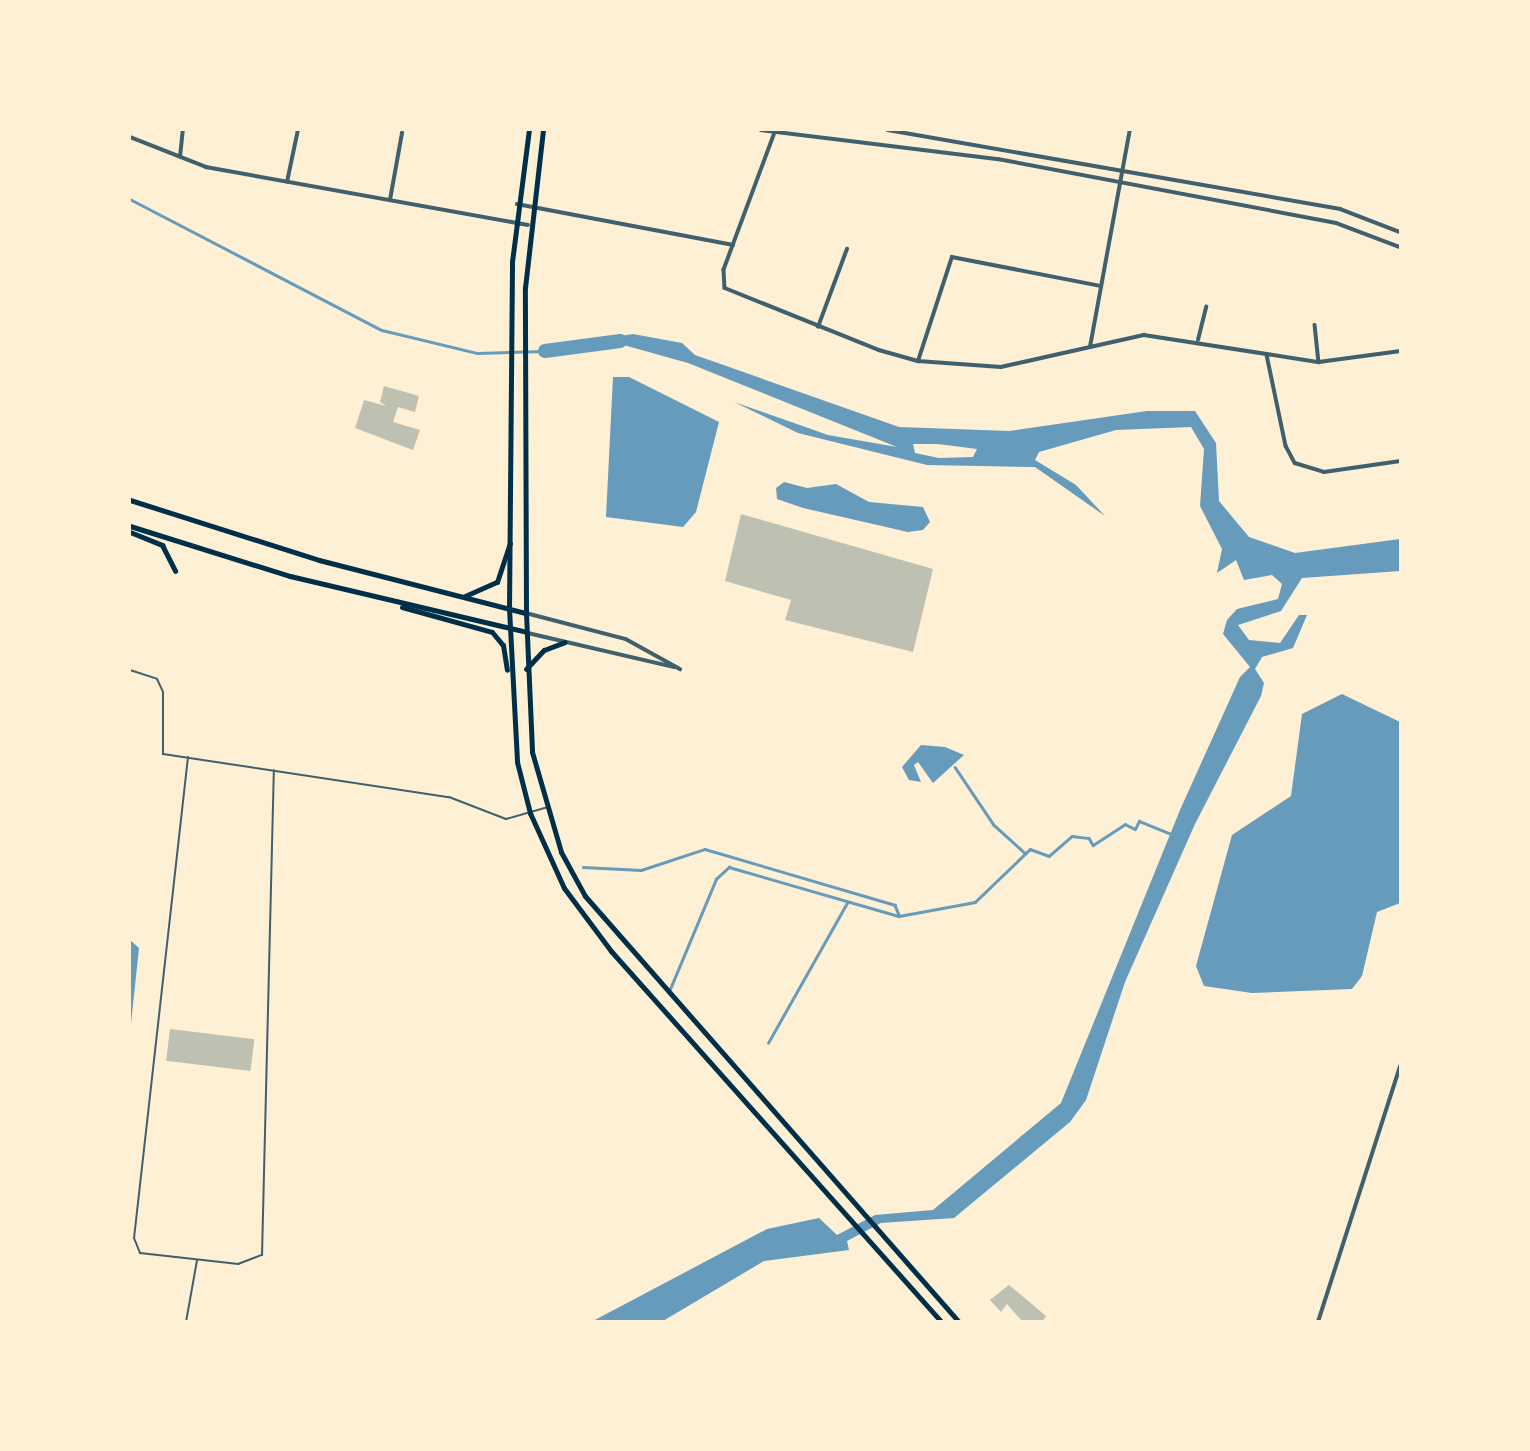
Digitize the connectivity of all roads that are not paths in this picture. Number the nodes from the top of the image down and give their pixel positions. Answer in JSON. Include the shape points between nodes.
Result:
{"nodes":[{"id":1,"x":183,"y":130,"type":"edge"},
{"id":2,"x":298,"y":130,"type":"edge"},
{"id":3,"x":529,"y":130,"type":"edge"},
{"id":4,"x":543,"y":130,"type":"edge"},
{"id":5,"x":761,"y":130,"type":"edge"},
{"id":6,"x":775,"y":130,"type":"edge"},
{"id":7,"x":888,"y":130,"type":"edge"},
{"id":8,"x":1130,"y":130,"type":"edge"},
{"id":9,"x":402,"y":134,"type":"dead end"},
{"id":10,"x":130,"y":136,"type":"edge"},
{"id":11,"x":180,"y":157,"type":"junction"},
{"id":12,"x":1123,"y":169,"type":"junction"},
{"id":13,"x":287,"y":182,"type":"junction"},
{"id":14,"x":1121,"y":183,"type":"junction"},
{"id":15,"x":390,"y":200,"type":"junction"},
{"id":16,"x":517,"y":204,"type":"junction"},
{"id":17,"x":530,"y":206,"type":"junction"},
{"id":18,"x":515,"y":223,"type":"junction"},
{"id":19,"x":528,"y":225,"type":"junction"},
{"id":20,"x":1401,"y":232,"type":"edge"},
{"id":21,"x":733,"y":244,"type":"junction"},
{"id":22,"x":1401,"y":247,"type":"edge"},
{"id":23,"x":847,"y":249,"type":"dead end"},
{"id":24,"x":1101,"y":286,"type":"junction"},
{"id":25,"x":1206,"y":307,"type":"dead end"},
{"id":26,"x":1315,"y":324,"type":"dead end"},
{"id":27,"x":818,"y":327,"type":"junction"},
{"id":28,"x":1198,"y":340,"type":"junction"},
{"id":29,"x":1090,"y":346,"type":"junction"},
{"id":30,"x":1401,"y":351,"type":"edge"},
{"id":31,"x":1266,"y":355,"type":"junction"},
{"id":32,"x":918,"y":361,"type":"junction"},
{"id":33,"x":1319,"y":362,"type":"junction"},
{"id":34,"x":1401,"y":461,"type":"edge"},
{"id":35,"x":130,"y":500,"type":"edge"},
{"id":36,"x":130,"y":526,"type":"edge"},
{"id":37,"x":130,"y":532,"type":"edge"},
{"id":38,"x":510,"y":543,"type":"junction"},
{"id":39,"x":175,"y":570,"type":"dead end"},
{"id":40,"x":458,"y":596,"type":"junction"},
{"id":41,"x":379,"y":598,"type":"junction"},
{"id":42,"x":509,"y":608,"type":"junction"},
{"id":43,"x":526,"y":613,"type":"junction"},
{"id":44,"x":509,"y":629,"type":"junction"},
{"id":45,"x":526,"y":632,"type":"junction"},
{"id":46,"x":565,"y":642,"type":"junction"},
{"id":47,"x":526,"y":669,"type":"junction"},
{"id":48,"x":130,"y":670,"type":"edge"},
{"id":49,"x":509,"y":681,"type":"junction"},
{"id":50,"x":188,"y":757,"type":"junction"},
{"id":51,"x":274,"y":770,"type":"junction"},
{"id":52,"x":546,"y":808,"type":"junction"},
{"id":53,"x":530,"y":813,"type":"junction"},
{"id":54,"x":1401,"y":1067,"type":"edge"},
{"id":55,"x":197,"y":1260,"type":"junction"},
{"id":56,"x":186,"y":1321,"type":"edge"},
{"id":57,"x":942,"y":1321,"type":"edge"},
{"id":58,"x":959,"y":1321,"type":"edge"},
{"id":59,"x":1318,"y":1321,"type":"edge"}],
"edges":[{"from":1,"to":11,"type":"street"},
{"from":2,"to":13,"type":"street"},
{"from":3,"to":16,"type":"main road"},
{"from":4,"to":17,"type":"main road"},
{"from":5,"to":6,"type":"street"},
{"from":6,"to":14,"type":"street","via":[[940,149]]},
{"from":6,"to":21,"type":"street"},
{"from":7,"to":12,"type":"street"},
{"from":8,"to":12,"type":"street"},
{"from":9,"to":15,"type":"street"},
{"from":10,"to":11,"type":"street"},
{"from":11,"to":13,"type":"street"},
{"from":12,"to":14,"type":"street"},
{"from":12,"to":20,"type":"street","via":[[1340,209]]},
{"from":13,"to":15,"type":"street"},
{"from":14,"to":22,"type":"street","via":[[1336,223]]},
{"from":14,"to":24,"type":"street"},
{"from":15,"to":18,"type":"street"},
{"from":16,"to":17,"type":"street"},
{"from":16,"to":18,"type":"main road"},
{"from":17,"to":19,"type":"main road"},
{"from":17,"to":21,"type":"street"},
{"from":18,"to":19,"type":"street"},
{"from":18,"to":38,"type":"main road"},
{"from":19,"to":43,"type":"main road"},
{"from":21,"to":27,"type":"street","via":[[723,280],[733,294]]},
{"from":23,"to":27,"type":"street"},
{"from":24,"to":29,"type":"street"},
{"from":24,"to":32,"type":"street","via":[[952,257]]},
{"from":25,"to":28,"type":"street"},
{"from":26,"to":33,"type":"street"},
{"from":27,"to":32,"type":"street"},
{"from":28,"to":29,"type":"street","via":[[1144,335]]},
{"from":28,"to":31,"type":"street"},
{"from":29,"to":32,"type":"street","via":[[1020,366]]},
{"from":30,"to":33,"type":"street"},
{"from":31,"to":33,"type":"street"},
{"from":31,"to":34,"type":"street","via":[[1279,421],[1295,463],[1324,472]]},
{"from":35,"to":40,"type":"main road"},
{"from":36,"to":41,"type":"main road"},
{"from":37,"to":39,"type":"main road","via":[[162,545]]},
{"from":38,"to":40,"type":"main road","via":[[493,586]]},
{"from":38,"to":42,"type":"main road"},
{"from":40,"to":42,"type":"main road"},
{"from":41,"to":44,"type":"main road"},
{"from":41,"to":49,"type":"main road","via":[[492,632],[503,645]]},
{"from":42,"to":43,"type":"main road"},
{"from":42,"to":44,"type":"main road"},
{"from":43,"to":45,"type":"main road"},
{"from":43,"to":46,"type":"street","via":[[626,639],[680,669]]},
{"from":44,"to":45,"type":"main road"},
{"from":44,"to":49,"type":"main road"},
{"from":45,"to":46,"type":"street"},
{"from":45,"to":47,"type":"main road"},
{"from":46,"to":47,"type":"main road","via":[[544,650]]},
{"from":47,"to":52,"type":"main road","via":[[530,738]]},
{"from":48,"to":50,"type":"lane","via":[[157,679],[163,692],[163,754]]},
{"from":49,"to":53,"type":"main road","via":[[516,755]]},
{"from":50,"to":51,"type":"lane"},
{"from":50,"to":55,"type":"lane","via":[[134,1237],[140,1253]]},
{"from":51,"to":53,"type":"lane","via":[[449,797],[498,818]]},
{"from":51,"to":55,"type":"lane","via":[[262,1255],[251,1263]]},
{"from":52,"to":53,"type":"lane"},
{"from":52,"to":58,"type":"main road","via":[[565,860],[601,918]]},
{"from":53,"to":57,"type":"main road","via":[[585,919]]},
{"from":54,"to":59,"type":"street"},
{"from":55,"to":56,"type":"lane"}]}
